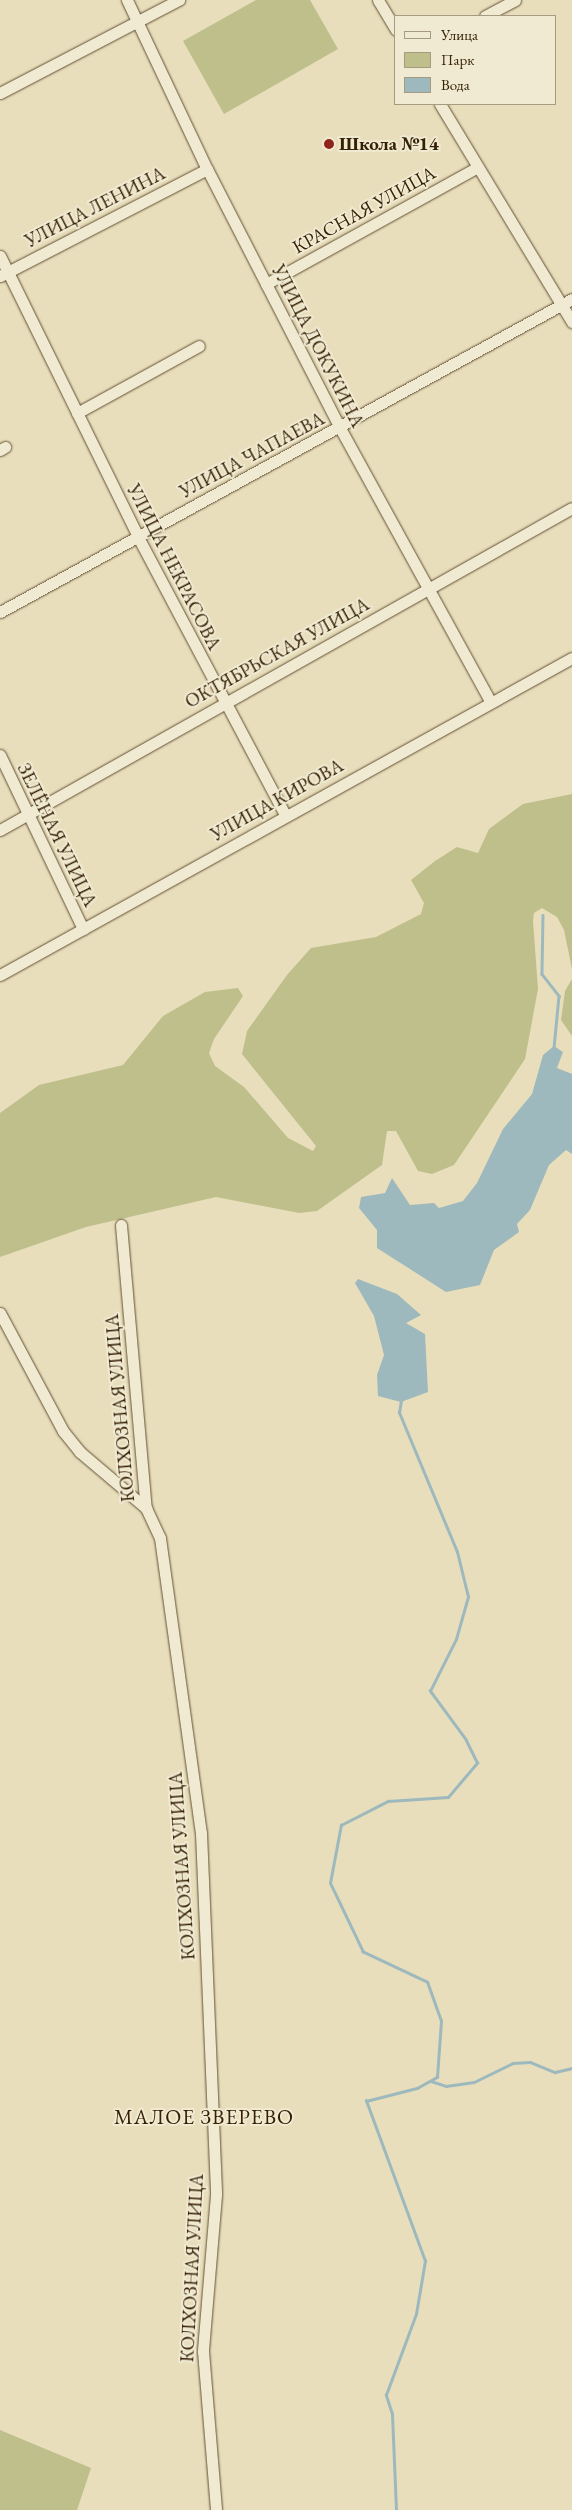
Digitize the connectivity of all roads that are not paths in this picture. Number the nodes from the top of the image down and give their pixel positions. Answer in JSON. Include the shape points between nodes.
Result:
{"nodes":[{"id":1,"x":127,"y":0,"type":"edge"},
{"id":2,"x":179,"y":0,"type":"edge"},
{"id":3,"x":378,"y":0,"type":"edge"},
{"id":4,"x":516,"y":0,"type":"edge"},
{"id":5,"x":487,"y":15,"type":"edge"},
{"id":6,"x":138,"y":21,"type":"junction"},
{"id":7,"x":394,"y":27,"type":"edge"},
{"id":8,"x":0,"y":93,"type":"edge"},
{"id":9,"x":441,"y":105,"type":"edge"},
{"id":10,"x":478,"y":167,"type":"junction"},
{"id":11,"x":207,"y":170,"type":"junction"},
{"id":12,"x":0,"y":256,"type":"edge"},
{"id":13,"x":4,"y":274,"type":"edge"},
{"id":14,"x":266,"y":284,"type":"junction"},
{"id":15,"x":567,"y":302,"type":"edge"},
{"id":16,"x":572,"y":322,"type":"edge"},
{"id":17,"x":199,"y":346,"type":"dead end"},
{"id":18,"x":77,"y":414,"type":"junction"},
{"id":19,"x":340,"y":428,"type":"junction"},
{"id":20,"x":572,"y":508,"type":"edge"},
{"id":21,"x":138,"y":537,"type":"junction"},
{"id":22,"x":428,"y":588,"type":"junction"},
{"id":23,"x":0,"y":612,"type":"edge"},
{"id":24,"x":572,"y":658,"type":"edge"},
{"id":25,"x":490,"y":701,"type":"junction"},
{"id":26,"x":225,"y":702,"type":"junction"},
{"id":27,"x":0,"y":756,"type":"edge"},
{"id":28,"x":28,"y":814,"type":"junction"},
{"id":29,"x":285,"y":815,"type":"junction"},
{"id":30,"x":0,"y":830,"type":"edge"},
{"id":31,"x":83,"y":929,"type":"junction"},
{"id":32,"x":0,"y":975,"type":"edge"},
{"id":33,"x":121,"y":1225,"type":"dead end"},
{"id":34,"x":0,"y":1313,"type":"edge"},
{"id":35,"x":146,"y":1508,"type":"junction"},
{"id":36,"x":216,"y":2510,"type":"edge"}],
"edges":[{"from":1,"to":6,"type":"street","name":"УЛИЦА ДОКУКИНА"},
{"from":2,"to":6,"type":"street"},
{"from":3,"to":7,"type":"street"},
{"from":4,"to":5,"type":"street"},
{"from":6,"to":8,"type":"street"},
{"from":6,"to":11,"type":"street","name":"УЛИЦА ДОКУКИНА"},
{"from":9,"to":10,"type":"street"},
{"from":10,"to":14,"type":"street","name":"КРАСНАЯ УЛИЦА"},
{"from":10,"to":15,"type":"street"},
{"from":11,"to":13,"type":"street","name":"УЛИЦА ЛЕНИНА"},
{"from":11,"to":14,"type":"street","name":"УЛИЦА ДОКУКИНА"},
{"from":12,"to":13,"type":"street","name":"УЛИЦА НЕКРАСОВА"},
{"from":13,"to":18,"type":"street","name":"УЛИЦА НЕКРАСОВА"},
{"from":14,"to":19,"type":"street","name":"УЛИЦА ДОКУКИНА"},
{"from":15,"to":16,"type":"street"},
{"from":15,"to":19,"type":"street","name":"УЛИЦА ЧАПАЕВА"},
{"from":17,"to":18,"type":"street"},
{"from":18,"to":21,"type":"street","name":"УЛИЦА НЕКРАСОВА"},
{"from":19,"to":21,"type":"street","name":"УЛИЦА ЧАПАЕВА"},
{"from":19,"to":22,"type":"street","name":"УЛИЦА ДОКУКИНА"},
{"from":20,"to":22,"type":"street","name":"ОКТЯБРЬСКАЯ УЛИЦА"},
{"from":21,"to":23,"type":"street","name":"УЛИЦА ЧАПАЕВА"},
{"from":21,"to":26,"type":"street","name":"УЛИЦА НЕКРАСОВА"},
{"from":22,"to":25,"type":"street","name":"УЛИЦА ДОКУКИНА"},
{"from":22,"to":26,"type":"street","name":"ОКТЯБРЬСКАЯ УЛИЦА"},
{"from":24,"to":25,"type":"street","name":"УЛИЦА КИРОВА"},
{"from":25,"to":29,"type":"street","name":"УЛИЦА КИРОВА"},
{"from":26,"to":28,"type":"street","name":"ОКТЯБРЬСКАЯ УЛИЦА"},
{"from":26,"to":29,"type":"street","name":"УЛИЦА НЕКРАСОВА"},
{"from":27,"to":28,"type":"street","name":"ЗЕЛЁНАЯ УЛИЦА"},
{"from":28,"to":30,"type":"street","name":"ОКТЯБРЬСКАЯ УЛИЦА"},
{"from":28,"to":31,"type":"street","name":"ЗЕЛЁНАЯ УЛИЦА"},
{"from":29,"to":31,"type":"street","name":"УЛИЦА КИРОВА"},
{"from":31,"to":32,"type":"street","name":"УЛИЦА КИРОВА"},
{"from":33,"to":35,"type":"street","name":"КОЛХОЗНАЯ УЛИЦА"},
{"from":34,"to":35,"type":"street","via":[[63,1431],[80,1452]]},
{"from":35,"to":36,"type":"street","name":"КОЛХОЗНАЯ УЛИЦА","via":[[160,1538],[201,1834],[216,2195],[203,2351]]}]}
